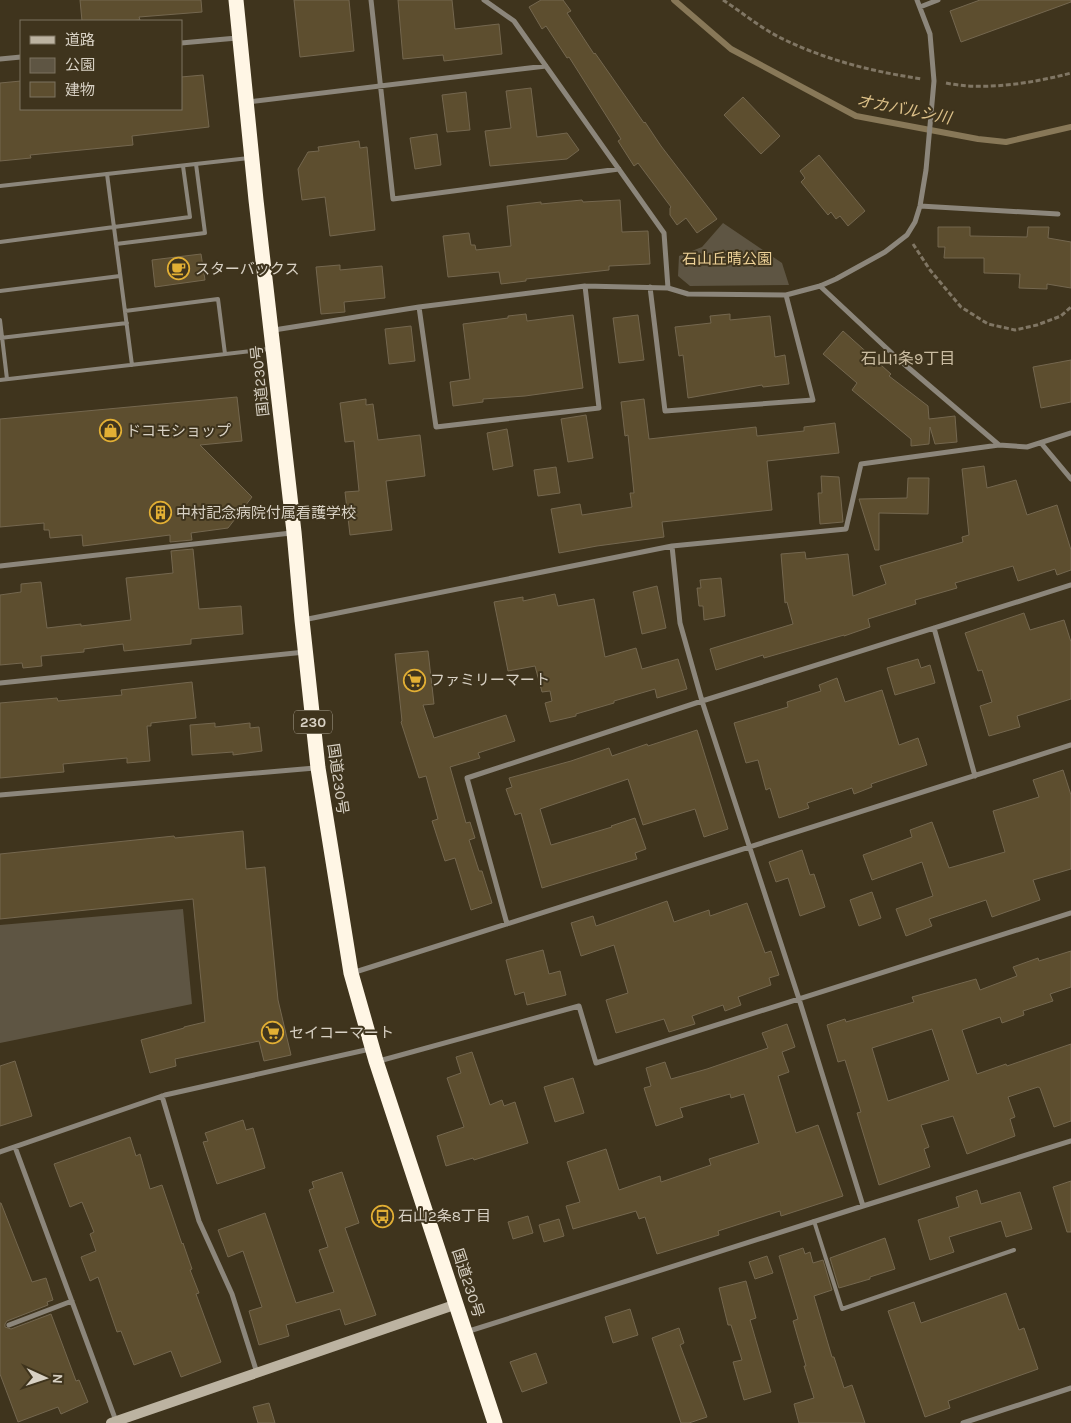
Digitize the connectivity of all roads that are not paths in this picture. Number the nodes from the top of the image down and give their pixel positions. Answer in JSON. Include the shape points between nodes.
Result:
{"nodes":[{"id":1,"x":236,"y":0,"type":"edge"},
{"id":2,"x":371,"y":0,"type":"edge"},
{"id":3,"x":484,"y":0,"type":"edge"},
{"id":4,"x":917,"y":0,"type":"edge"},
{"id":5,"x":938,"y":0,"type":"edge"},
{"id":6,"x":920,"y":7,"type":"junction"},
{"id":7,"x":240,"y":38,"type":"junction"},
{"id":8,"x":182,"y":43,"type":"edge"},
{"id":9,"x":20,"y":58,"type":"edge"},
{"id":10,"x":0,"y":59,"type":"edge"},
{"id":11,"x":546,"y":66,"type":"junction"},
{"id":12,"x":381,"y":87,"type":"junction"},
{"id":13,"x":246,"y":102,"type":"junction"},
{"id":14,"x":253,"y":158,"type":"junction"},
{"id":15,"x":196,"y":164,"type":"junction"},
{"id":16,"x":183,"y":166,"type":"junction"},
{"id":17,"x":619,"y":169,"type":"junction"},
{"id":18,"x":107,"y":174,"type":"junction"},
{"id":19,"x":0,"y":186,"type":"edge"},
{"id":20,"x":920,"y":206,"type":"junction"},
{"id":21,"x":1058,"y":214,"type":"dead end"},
{"id":22,"x":114,"y":228,"type":"junction"},
{"id":23,"x":0,"y":242,"type":"edge"},
{"id":24,"x":116,"y":244,"type":"junction"},
{"id":25,"x":120,"y":276,"type":"junction"},
{"id":26,"x":585,"y":286,"type":"junction"},
{"id":27,"x":820,"y":286,"type":"junction"},
{"id":28,"x":650,"y":287,"type":"junction"},
{"id":29,"x":668,"y":288,"type":"junction"},
{"id":30,"x":0,"y":291,"type":"edge"},
{"id":31,"x":786,"y":295,"type":"junction"},
{"id":32,"x":419,"y":307,"type":"junction"},
{"id":33,"x":125,"y":311,"type":"junction"},
{"id":34,"x":0,"y":320,"type":"edge"},
{"id":35,"x":127,"y":324,"type":"junction"},
{"id":36,"x":272,"y":331,"type":"junction"},
{"id":37,"x":1,"y":338,"type":"edge"},
{"id":38,"x":274,"y":349,"type":"junction"},
{"id":39,"x":226,"y":354,"type":"junction"},
{"id":40,"x":132,"y":365,"type":"junction"},
{"id":41,"x":7,"y":379,"type":"junction"},
{"id":42,"x":0,"y":380,"type":"edge"},
{"id":43,"x":1071,"y":433,"type":"edge"},
{"id":44,"x":1041,"y":443,"type":"junction"},
{"id":45,"x":999,"y":445,"type":"junction"},
{"id":46,"x":1071,"y":479,"type":"edge"},
{"id":47,"x":294,"y":532,"type":"junction"},
{"id":48,"x":672,"y":546,"type":"junction"},
{"id":49,"x":0,"y":566,"type":"edge"},
{"id":50,"x":1071,"y":585,"type":"edge"},
{"id":51,"x":302,"y":620,"type":"junction"},
{"id":52,"x":934,"y":628,"type":"junction"},
{"id":53,"x":305,"y":652,"type":"junction"},
{"id":54,"x":0,"y":683,"type":"edge"},
{"id":55,"x":702,"y":701,"type":"junction"},
{"id":56,"x":1071,"y":745,"type":"edge"},
{"id":57,"x":318,"y":768,"type":"junction"},
{"id":58,"x":975,"y":776,"type":"junction"},
{"id":59,"x":0,"y":795,"type":"edge"},
{"id":60,"x":750,"y":848,"type":"junction"},
{"id":61,"x":1071,"y":913,"type":"edge"},
{"id":62,"x":507,"y":924,"type":"junction"},
{"id":63,"x":351,"y":973,"type":"junction"},
{"id":64,"x":798,"y":999,"type":"junction"},
{"id":65,"x":375,"y":1055,"type":"junction"},
{"id":66,"x":162,"y":1096,"type":"junction"},
{"id":67,"x":1071,"y":1141,"type":"edge"},
{"id":68,"x":14,"y":1147,"type":"junction"},
{"id":69,"x":0,"y":1152,"type":"edge"},
{"id":70,"x":863,"y":1206,"type":"junction"},
{"id":71,"x":814,"y":1221,"type":"junction"},
{"id":72,"x":1014,"y":1250,"type":"dead end"},
{"id":73,"x":72,"y":1301,"type":"junction"},
{"id":74,"x":456,"y":1304,"type":"junction"},
{"id":75,"x":9,"y":1326,"type":"dead end"},
{"id":76,"x":466,"y":1332,"type":"junction"},
{"id":77,"x":257,"y":1373,"type":"junction"},
{"id":78,"x":1071,"y":1388,"type":"edge"},
{"id":79,"x":114,"y":1422,"type":"edge"},
{"id":80,"x":495,"y":1423,"type":"edge"},
{"id":81,"x":963,"y":1423,"type":"edge"}],
"edges":[{"from":1,"to":7,"type":"highway","name":"国道230号","number":"230"},
{"from":2,"to":12,"type":"street"},
{"from":3,"to":11,"type":"street","via":[[514,21]]},
{"from":4,"to":6,"type":"street"},
{"from":5,"to":6,"type":"street"},
{"from":6,"to":20,"type":"street","via":[[930,34],[934,80]]},
{"from":7,"to":8,"type":"street"},
{"from":7,"to":13,"type":"highway","name":"国道230号","number":"230"},
{"from":9,"to":10,"type":"street"},
{"from":11,"to":12,"type":"street"},
{"from":11,"to":17,"type":"street"},
{"from":12,"to":13,"type":"street"},
{"from":12,"to":17,"type":"street","via":[[393,199]]},
{"from":13,"to":14,"type":"highway","name":"国道230号","number":"230"},
{"from":14,"to":15,"type":"lane"},
{"from":14,"to":36,"type":"highway","name":"国道230号","number":"230"},
{"from":15,"to":16,"type":"lane"},
{"from":15,"to":24,"type":"lane","via":[[205,232]]},
{"from":16,"to":18,"type":"lane"},
{"from":16,"to":22,"type":"lane","via":[[190,217]]},
{"from":17,"to":29,"type":"street","via":[[664,233]]},
{"from":18,"to":19,"type":"lane"},
{"from":18,"to":22,"type":"lane"},
{"from":20,"to":21,"type":"street"},
{"from":20,"to":27,"type":"street","via":[[907,235],[885,252]]},
{"from":22,"to":23,"type":"lane"},
{"from":22,"to":24,"type":"lane"},
{"from":24,"to":25,"type":"lane"},
{"from":25,"to":30,"type":"lane"},
{"from":25,"to":33,"type":"lane"},
{"from":26,"to":28,"type":"street"},
{"from":26,"to":32,"type":"street"},
{"from":26,"to":32,"type":"street","via":[[599,408],[436,427]]},
{"from":27,"to":31,"type":"street"},
{"from":27,"to":45,"type":"street","via":[[897,358]]},
{"from":28,"to":29,"type":"street"},
{"from":28,"to":31,"type":"street","via":[[665,411],[813,400]]},
{"from":29,"to":31,"type":"street","via":[[688,294]]},
{"from":32,"to":36,"type":"street"},
{"from":33,"to":35,"type":"lane"},
{"from":33,"to":39,"type":"lane","via":[[218,299]]},
{"from":34,"to":37,"type":"lane"},
{"from":35,"to":37,"type":"lane"},
{"from":35,"to":40,"type":"lane"},
{"from":36,"to":38,"type":"highway","name":"国道230号","number":"230"},
{"from":37,"to":41,"type":"lane"},
{"from":38,"to":39,"type":"lane"},
{"from":38,"to":47,"type":"highway","name":"国道230号","number":"230"},
{"from":39,"to":40,"type":"lane"},
{"from":40,"to":41,"type":"lane"},
{"from":41,"to":42,"type":"lane"},
{"from":43,"to":44,"type":"street"},
{"from":44,"to":45,"type":"street","via":[[1027,447]]},
{"from":44,"to":46,"type":"street"},
{"from":45,"to":48,"type":"street","via":[[861,464],[846,529]]},
{"from":47,"to":49,"type":"street"},
{"from":47,"to":51,"type":"highway","name":"国道230号","number":"230"},
{"from":48,"to":51,"type":"street"},
{"from":48,"to":55,"type":"street","via":[[680,622]]},
{"from":50,"to":52,"type":"street"},
{"from":51,"to":53,"type":"highway","name":"国道230号","number":"230"},
{"from":52,"to":55,"type":"street"},
{"from":52,"to":58,"type":"street"},
{"from":53,"to":54,"type":"street"},
{"from":53,"to":57,"type":"highway","name":"国道230号","number":"230"},
{"from":55,"to":60,"type":"street"},
{"from":55,"to":62,"type":"street","via":[[467,778]]},
{"from":56,"to":58,"type":"street"},
{"from":57,"to":59,"type":"street"},
{"from":57,"to":63,"type":"highway","name":"国道230号","number":"230"},
{"from":58,"to":60,"type":"street"},
{"from":60,"to":62,"type":"street"},
{"from":60,"to":64,"type":"street"},
{"from":61,"to":64,"type":"street"},
{"from":62,"to":63,"type":"street"},
{"from":63,"to":65,"type":"highway","name":"国道230号","number":"230"},
{"from":64,"to":65,"type":"street","via":[[596,1063],[579,1006]]},
{"from":64,"to":70,"type":"street"},
{"from":65,"to":66,"type":"street"},
{"from":65,"to":74,"type":"highway","name":"国道230号","number":"230"},
{"from":66,"to":68,"type":"street"},
{"from":66,"to":77,"type":"street","via":[[199,1221],[232,1294]]},
{"from":67,"to":70,"type":"street"},
{"from":68,"to":69,"type":"street"},
{"from":68,"to":73,"type":"street"},
{"from":70,"to":71,"type":"street"},
{"from":71,"to":72,"type":"lane","via":[[842,1308]]},
{"from":71,"to":76,"type":"street"},
{"from":73,"to":75,"type":"street"},
{"from":73,"to":79,"type":"street"},
{"from":74,"to":76,"type":"highway","name":"国道230号","number":"230"},
{"from":74,"to":77,"type":"street"},
{"from":76,"to":80,"type":"highway","name":"国道230号","number":"230"},
{"from":77,"to":79,"type":"street"},
{"from":78,"to":81,"type":"street"}]}
